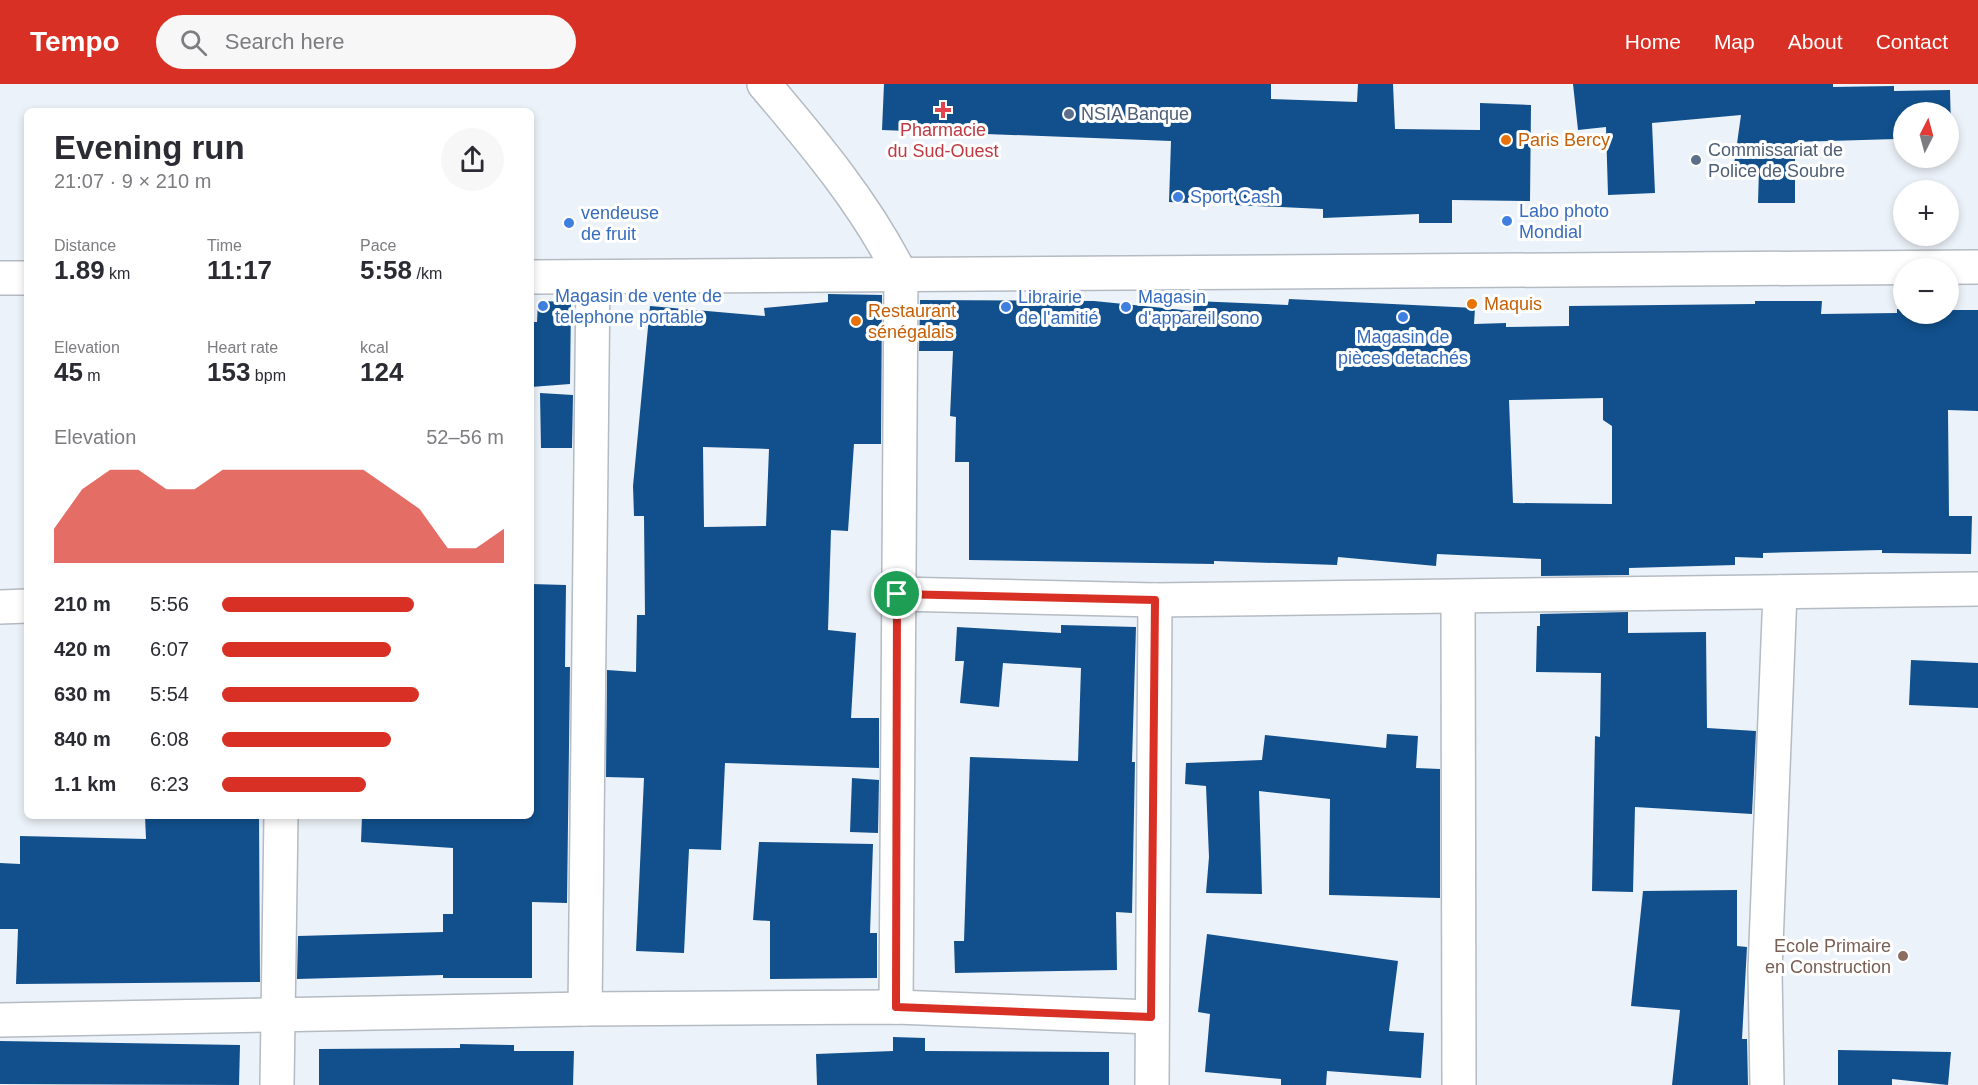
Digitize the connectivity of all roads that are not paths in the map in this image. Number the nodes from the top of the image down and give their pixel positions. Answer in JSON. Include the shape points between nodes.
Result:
{"nodes":[{"id":1,"x":764,"y":84,"type":"edge"},
{"id":2,"x":1978,"y":267,"type":"edge"},
{"id":3,"x":901,"y":275,"type":"junction"},
{"id":4,"x":0,"y":278,"type":"edge"},
{"id":5,"x":24,"y":278,"type":"edge"},
{"id":6,"x":534,"y":278,"type":"edge"},
{"id":7,"x":594,"y":278,"type":"junction"},
{"id":8,"x":1978,"y":589,"type":"edge"},
{"id":9,"x":1780,"y":592,"type":"junction"},
{"id":10,"x":897,"y":594,"type":"junction"},
{"id":11,"x":1458,"y":597,"type":"junction"},
{"id":12,"x":1155,"y":600,"type":"junction"},
{"id":13,"x":24,"y":606,"type":"edge"},
{"id":14,"x":0,"y":607,"type":"edge"},
{"id":15,"x":281,"y":819,"type":"edge"},
{"id":16,"x":896,"y":1007,"type":"junction"},
{"id":17,"x":585,"y":1009,"type":"junction"},
{"id":18,"x":278,"y":1014,"type":"junction"},
{"id":19,"x":1151,"y":1017,"type":"junction"},
{"id":20,"x":0,"y":1020,"type":"edge"},
{"id":21,"x":277,"y":1085,"type":"edge"},
{"id":22,"x":1152,"y":1085,"type":"edge"},
{"id":23,"x":1459,"y":1085,"type":"edge"},
{"id":24,"x":1767,"y":1085,"type":"edge"}],
"edges":[{"from":1,"to":3,"type":"street","via":[[819,149],[881,235]]},
{"from":2,"to":3,"type":"street"},
{"from":3,"to":7,"type":"street"},
{"from":3,"to":10,"type":"street"},
{"from":4,"to":5,"type":"street"},
{"from":6,"to":7,"type":"street"},
{"from":7,"to":17,"type":"street"},
{"from":8,"to":9,"type":"street"},
{"from":9,"to":11,"type":"street"},
{"from":9,"to":24,"type":"street","via":[[1765,970]]},
{"from":10,"to":12,"type":"street"},
{"from":10,"to":16,"type":"street"},
{"from":11,"to":12,"type":"street"},
{"from":11,"to":23,"type":"street"},
{"from":12,"to":19,"type":"street"},
{"from":13,"to":14,"type":"street"},
{"from":15,"to":18,"type":"street"},
{"from":16,"to":17,"type":"street"},
{"from":16,"to":19,"type":"street"},
{"from":17,"to":18,"type":"street"},
{"from":18,"to":20,"type":"street"},
{"from":18,"to":21,"type":"street"},
{"from":19,"to":22,"type":"street"}]}
